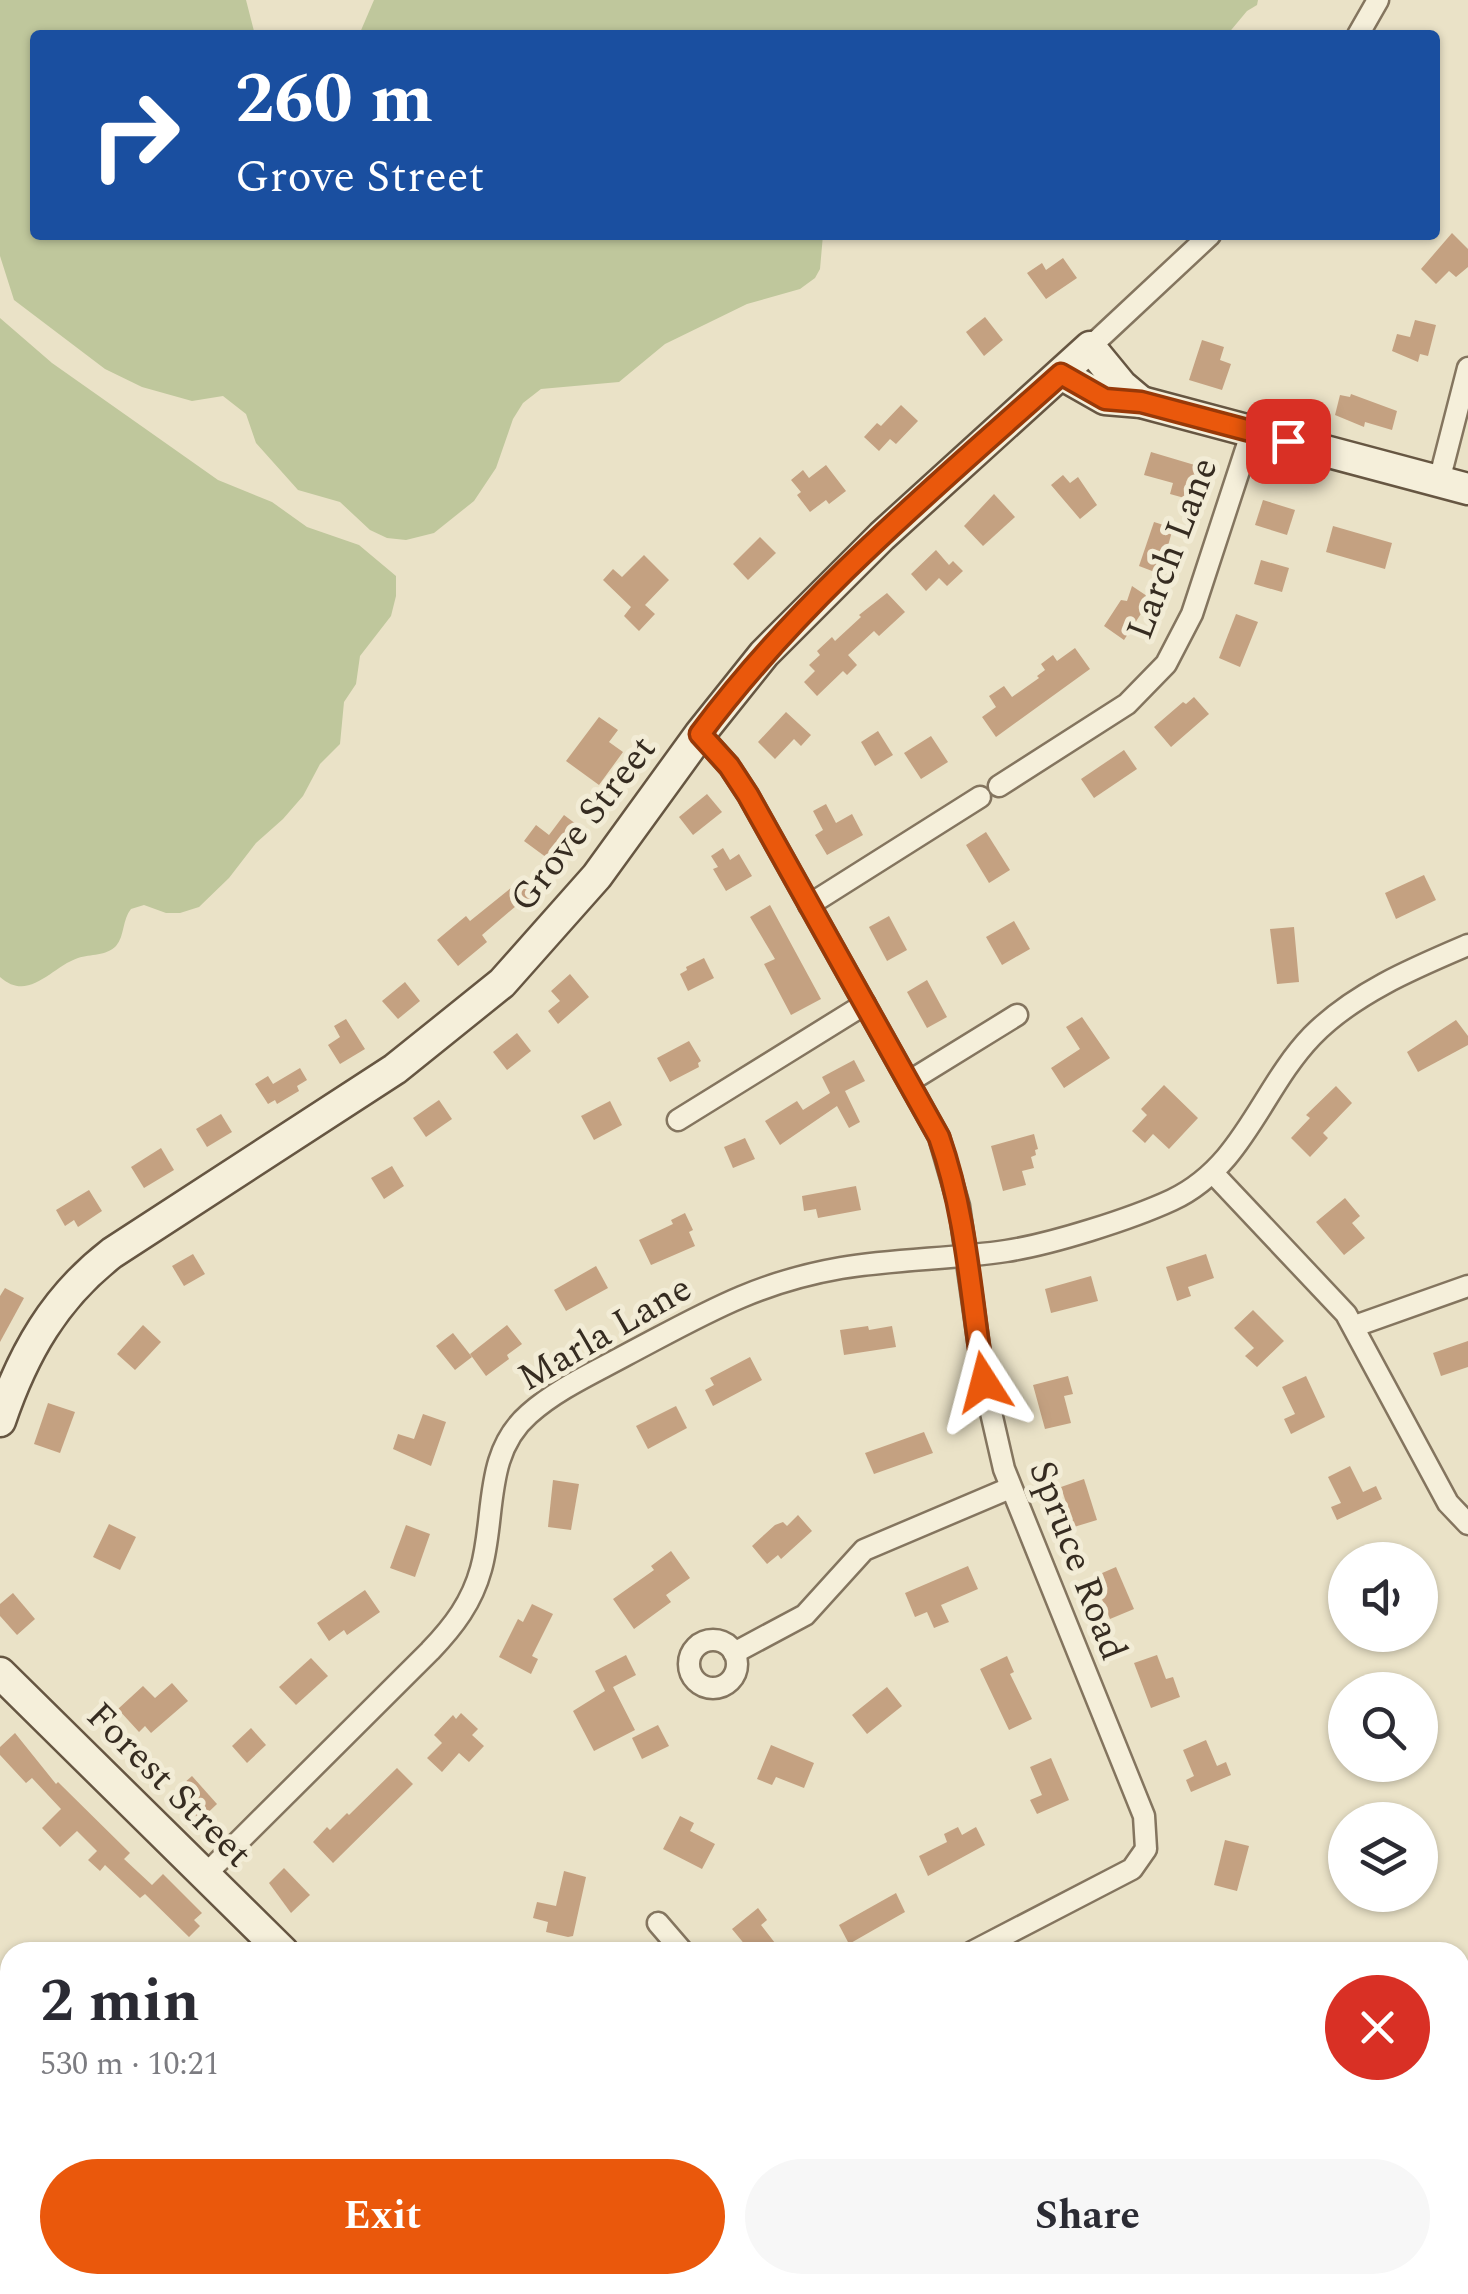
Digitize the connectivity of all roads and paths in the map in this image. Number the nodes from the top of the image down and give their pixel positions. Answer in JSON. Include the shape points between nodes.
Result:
{"nodes":[{"id":1,"x":1378,"y":0,"type":"edge"},
{"id":2,"x":1361,"y":30,"type":"edge"},
{"id":3,"x":1205,"y":240,"type":"edge"},
{"id":4,"x":1090,"y":348,"type":"junction"},
{"id":5,"x":1468,"y":368,"type":"edge"},
{"id":6,"x":1061,"y":374,"type":"junction"},
{"id":7,"x":1141,"y":402,"type":"junction"},
{"id":8,"x":1252,"y":431,"type":"junction"},
{"id":9,"x":1453,"y":485,"type":"edge"},
{"id":10,"x":700,"y":734,"type":"junction"},
{"id":11,"x":999,"y":786,"type":"dead end"},
{"id":12,"x":980,"y":798,"type":"dead end"},
{"id":13,"x":809,"y":905,"type":"junction"},
{"id":14,"x":1468,"y":945,"type":"edge"},
{"id":15,"x":865,"y":1004,"type":"junction"},
{"id":16,"x":1017,"y":1015,"type":"dead end"},
{"id":17,"x":910,"y":1081,"type":"junction"},
{"id":18,"x":678,"y":1120,"type":"dead end"},
{"id":19,"x":1213,"y":1173,"type":"junction"},
{"id":20,"x":966,"y":1254,"type":"junction"},
{"id":21,"x":1468,"y":1286,"type":"edge"},
{"id":22,"x":1355,"y":1326,"type":"junction"},
{"id":23,"x":0,"y":1421,"type":"edge"},
{"id":24,"x":1010,"y":1488,"type":"junction"},
{"id":25,"x":1468,"y":1524,"type":"edge"},
{"id":26,"x":734,"y":1653,"type":"dead end"},
{"id":27,"x":0,"y":1673,"type":"edge"},
{"id":28,"x":204,"y":1876,"type":"junction"},
{"id":29,"x":658,"y":1924,"type":"dead end"},
{"id":30,"x":273,"y":1942,"type":"edge"},
{"id":31,"x":674,"y":1942,"type":"edge"},
{"id":32,"x":991,"y":1942,"type":"edge"}],
"edges":[{"from":1,"to":2,"type":"street"},
{"from":3,"to":4,"type":"street","name":"Grove Street"},
{"from":4,"to":6,"type":"main road","name":"Grove Street"},
{"from":4,"to":7,"type":"main road"},
{"from":5,"to":9,"type":"street"},
{"from":6,"to":7,"type":"main road","via":[[1105,399]]},
{"from":6,"to":10,"type":"main road","name":"Grove Street","via":[[813,602]]},
{"from":7,"to":8,"type":"main road"},
{"from":8,"to":9,"type":"main road"},
{"from":8,"to":11,"type":"street","name":"Larch Lane","via":[[1192,614],[1166,664],[1127,704]]},
{"from":10,"to":13,"type":"street","name":"Spruce Road","via":[[748,795]]},
{"from":10,"to":23,"type":"main road","name":"Grove Street","via":[[597,876],[478,1004],[395,1069],[125,1244],[78,1282],[30,1348]]},
{"from":12,"to":13,"type":"street"},
{"from":13,"to":15,"type":"street","name":"Spruce Road"},
{"from":14,"to":19,"type":"street","name":"Marla Lane","via":[[1330,1019],[1294,1056],[1240,1144]]},
{"from":15,"to":17,"type":"street","name":"Spruce Road"},
{"from":15,"to":18,"type":"street"},
{"from":16,"to":17,"type":"street"},
{"from":17,"to":20,"type":"street","name":"Spruce Road","via":[[944,1152]]},
{"from":19,"to":20,"type":"street","name":"Marla Lane","via":[[1133,1215],[1024,1248]]},
{"from":19,"to":22,"type":"street"},
{"from":20,"to":24,"type":"street","name":"Spruce Road","via":[[984,1382]]},
{"from":20,"to":28,"type":"street","name":"Marla Lane","via":[[842,1268],[750,1291],[571,1384],[530,1413],[514,1429],[498,1464],[482,1567],[460,1616]]},
{"from":21,"to":22,"type":"street"},
{"from":22,"to":25,"type":"street","via":[[1448,1504]]},
{"from":24,"to":26,"type":"street","via":[[864,1550],[804,1615]]},
{"from":24,"to":32,"type":"street","name":"Spruce Road","via":[[1139,1802],[1147,1837],[1132,1869]]},
{"from":27,"to":28,"type":"main road","name":"Forest Street"},
{"from":28,"to":30,"type":"main road","name":"Forest Street"},
{"from":29,"to":31,"type":"street"}]}
